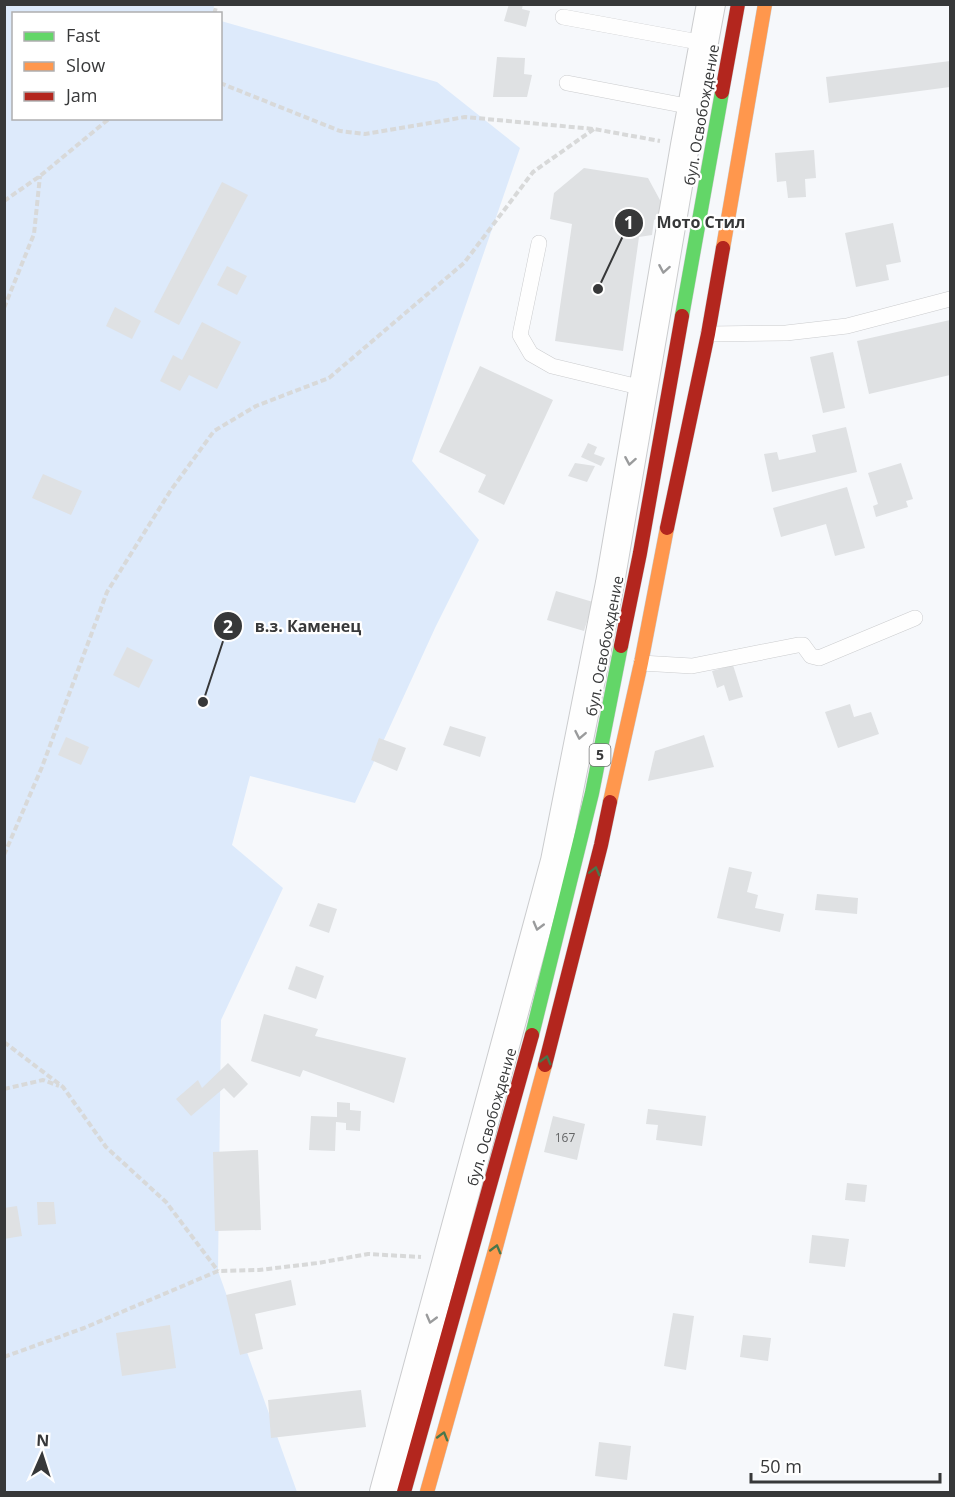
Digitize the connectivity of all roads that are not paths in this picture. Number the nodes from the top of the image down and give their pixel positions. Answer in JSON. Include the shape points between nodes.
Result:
{"nodes":[{"id":1,"x":711,"y":4,"type":"edge"},
{"id":2,"x":738,"y":4,"type":"edge"},
{"id":3,"x":765,"y":4,"type":"edge"},
{"id":4,"x":563,"y":17,"type":"dead end"},
{"id":5,"x":704,"y":43,"type":"junction"},
{"id":6,"x":567,"y":83,"type":"dead end"},
{"id":7,"x":692,"y":108,"type":"junction"},
{"id":8,"x":539,"y":243,"type":"dead end"},
{"id":9,"x":951,"y":300,"type":"edge"},
{"id":10,"x":708,"y":334,"type":"junction"},
{"id":11,"x":643,"y":388,"type":"junction"},
{"id":12,"x":915,"y":618,"type":"dead end"},
{"id":13,"x":641,"y":663,"type":"junction"},
{"id":14,"x":384,"y":1492,"type":"edge"},
{"id":15,"x":404,"y":1492,"type":"edge"},
{"id":16,"x":427,"y":1492,"type":"edge"}],
"edges":[{"from":1,"to":5,"type":"street"},
{"from":2,"to":15,"type":"street","name":"бул. Освобождение","number":"5","via":[[640,553],[592,794],[522,1075]]},
{"from":3,"to":10,"type":"street"},
{"from":4,"to":5,"type":"lane"},
{"from":5,"to":7,"type":"street"},
{"from":6,"to":7,"type":"lane"},
{"from":7,"to":11,"type":"street","one_way":true},
{"from":8,"to":11,"type":"lane","via":[[520,335],[531,354],[552,366]]},
{"from":9,"to":10,"type":"lane","via":[[847,326],[786,333]]},
{"from":10,"to":13,"type":"street"},
{"from":11,"to":14,"type":"street","one_way":true,"via":[[610,583],[555,861]]},
{"from":12,"to":13,"type":"lane","via":[[819,658],[810,656],[803,645],[798,645],[692,666]]},
{"from":16,"to":13,"type":"street","one_way":true,"via":[[602,845]]}]}
